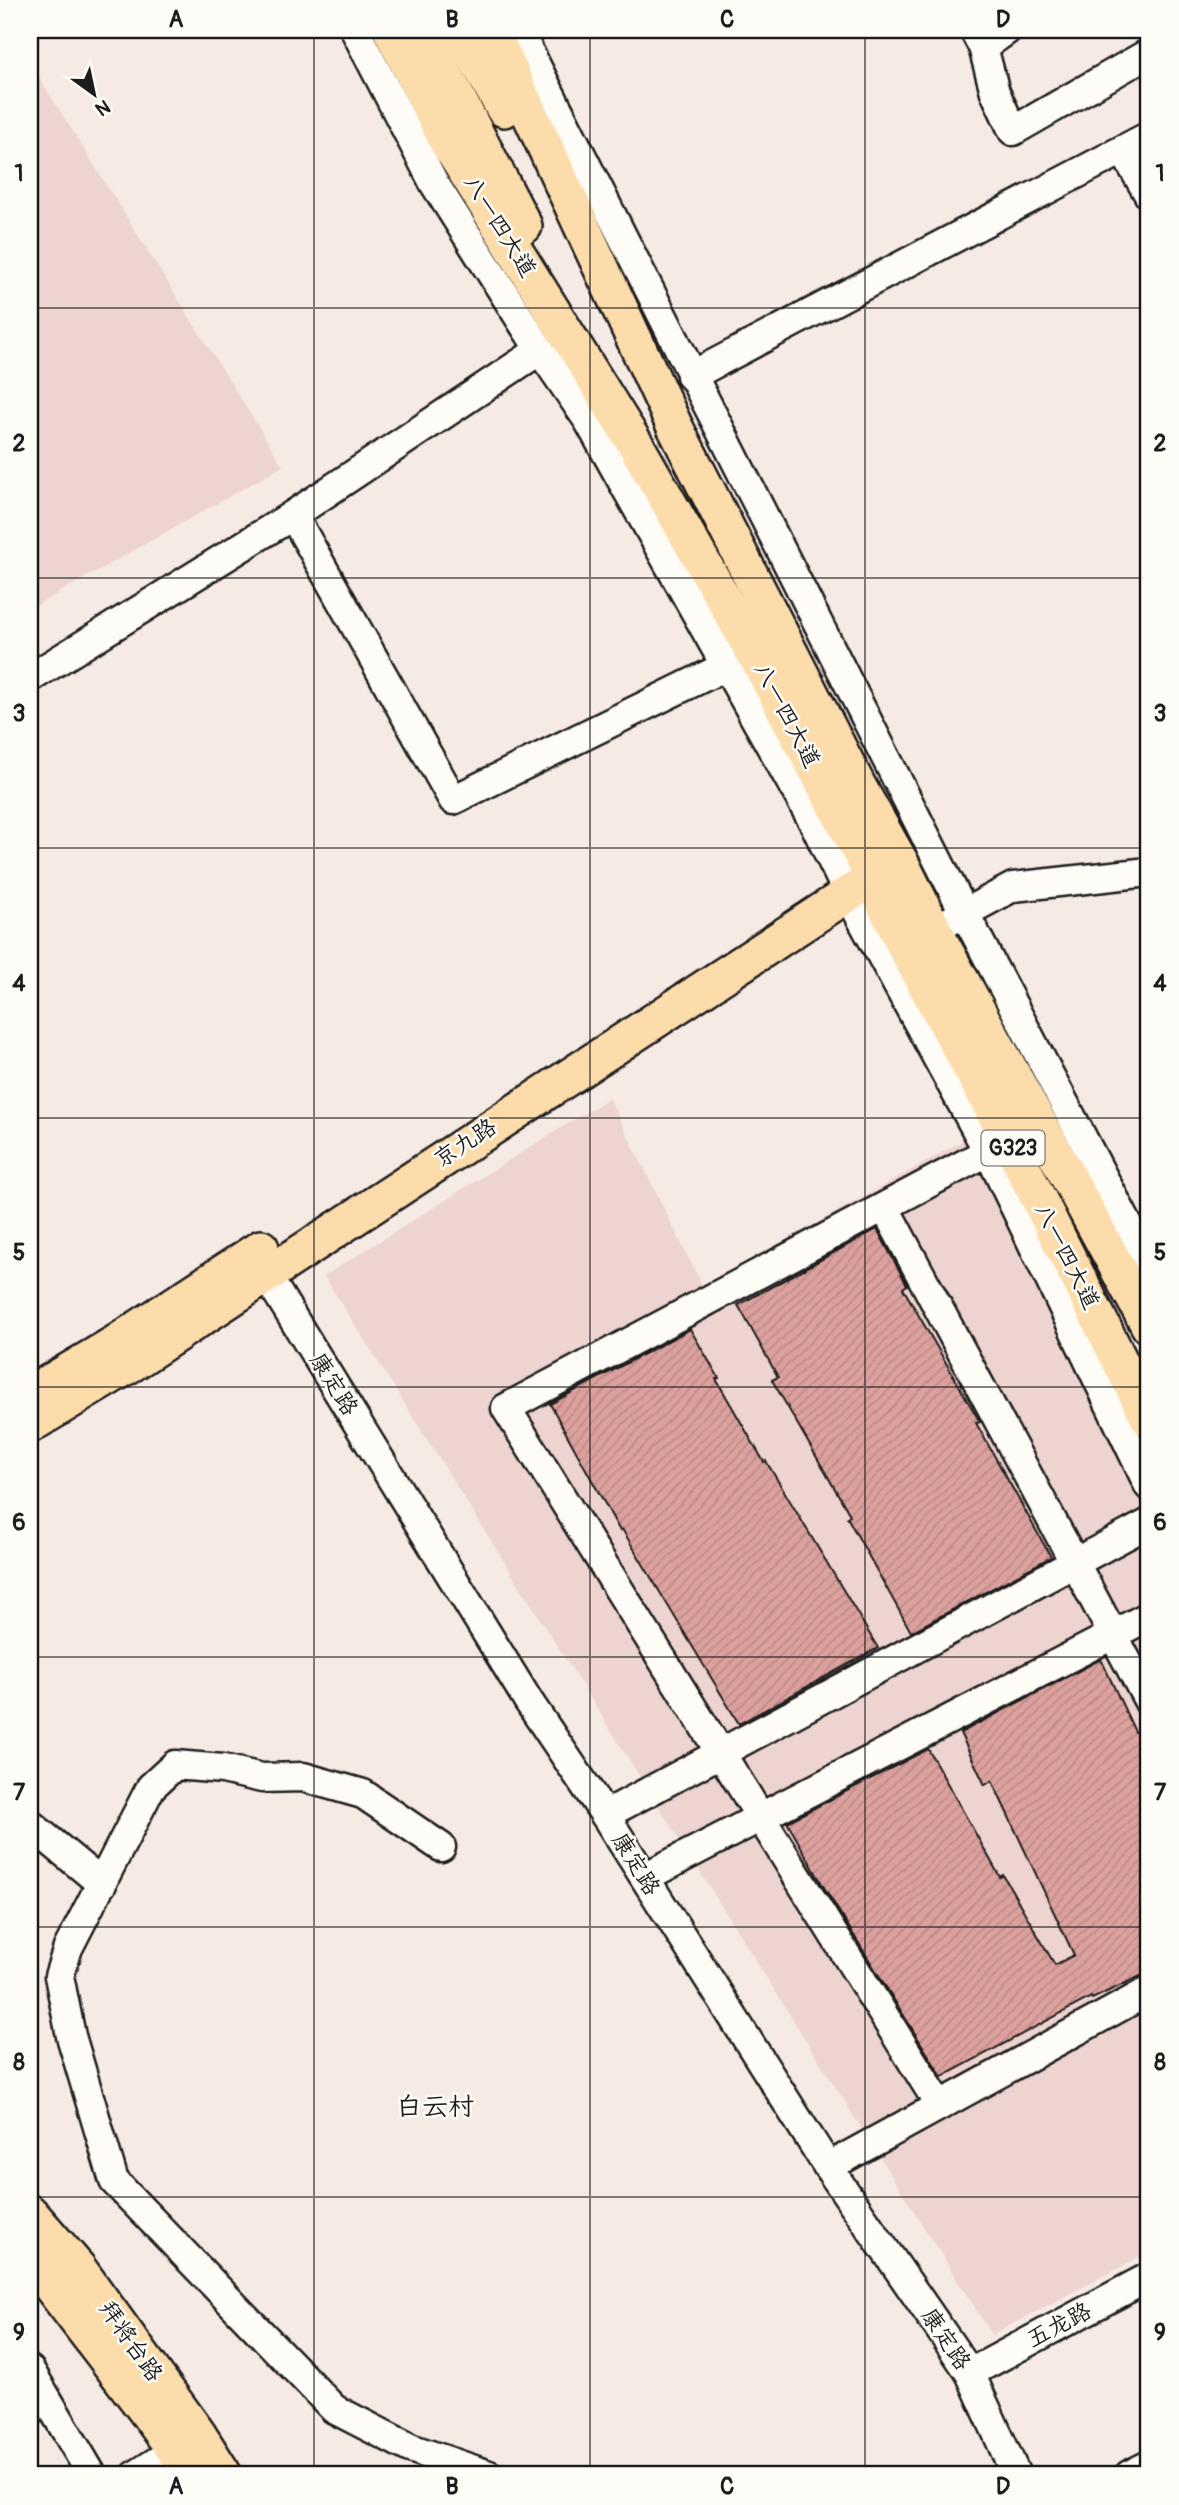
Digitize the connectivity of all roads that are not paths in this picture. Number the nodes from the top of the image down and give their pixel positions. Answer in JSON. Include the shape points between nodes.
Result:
{"nodes":[{"id":1,"x":355,"y":30,"type":"edge"},
{"id":2,"x":391,"y":30,"type":"edge"},
{"id":3,"x":422,"y":30,"type":"edge"},
{"id":4,"x":460,"y":30,"type":"edge"},
{"id":5,"x":491,"y":30,"type":"edge"},
{"id":6,"x":518,"y":30,"type":"edge"},
{"id":7,"x":1007,"y":30,"type":"edge"},
{"id":8,"x":978,"y":38,"type":"edge"},
{"id":9,"x":1149,"y":53,"type":"edge"},
{"id":10,"x":1149,"y":136,"type":"edge"},
{"id":11,"x":1123,"y":150,"type":"junction"},
{"id":12,"x":1149,"y":195,"type":"edge"},
{"id":13,"x":540,"y":350,"type":"junction"},
{"id":14,"x":691,"y":376,"type":"junction"},
{"id":15,"x":675,"y":427,"type":"junction"},
{"id":16,"x":637,"y":447,"type":"junction"},
{"id":17,"x":293,"y":515,"type":"junction"},
{"id":18,"x":724,"y":667,"type":"junction"},
{"id":19,"x":30,"y":678,"type":"edge"},
{"id":20,"x":869,"y":868,"type":"junction"},
{"id":21,"x":1149,"y":872,"type":"edge"},
{"id":22,"x":964,"y":912,"type":"junction"},
{"id":23,"x":934,"y":930,"type":"junction"},
{"id":24,"x":999,"y":1147,"type":"junction"},
{"id":25,"x":885,"y":1208,"type":"junction"},
{"id":26,"x":260,"y":1263,"type":"junction"},
{"id":27,"x":1149,"y":1265,"type":"edge"},
{"id":28,"x":1149,"y":1325,"type":"edge"},
{"id":29,"x":30,"y":1394,"type":"edge"},
{"id":30,"x":1149,"y":1419,"type":"edge"},
{"id":31,"x":30,"y":1425,"type":"edge"},
{"id":32,"x":1149,"y":1486,"type":"edge"},
{"id":33,"x":1149,"y":1523,"type":"edge"},
{"id":34,"x":1075,"y":1563,"type":"junction"},
{"id":35,"x":1149,"y":1616,"type":"edge"},
{"id":36,"x":1114,"y":1635,"type":"junction"},
{"id":37,"x":1149,"y":1702,"type":"edge"},
{"id":38,"x":720,"y":1752,"type":"junction"},
{"id":39,"x":605,"y":1815,"type":"junction"},
{"id":40,"x":759,"y":1816,"type":"junction"},
{"id":41,"x":30,"y":1824,"type":"edge"},
{"id":42,"x":441,"y":1847,"type":"dead end"},
{"id":43,"x":645,"y":1877,"type":"junction"},
{"id":44,"x":102,"y":1884,"type":"junction"},
{"id":45,"x":1149,"y":1991,"type":"edge"},
{"id":46,"x":939,"y":2104,"type":"junction"},
{"id":47,"x":828,"y":2167,"type":"junction"},
{"id":48,"x":30,"y":2213,"type":"edge"},
{"id":49,"x":30,"y":2259,"type":"edge"},
{"id":50,"x":1149,"y":2277,"type":"edge"},
{"id":51,"x":30,"y":2370,"type":"edge"},
{"id":52,"x":970,"y":2372,"type":"junction"},
{"id":53,"x":202,"y":2462,"type":"edge"},
{"id":54,"x":1149,"y":2465,"type":"edge"},
{"id":55,"x":92,"y":2475,"type":"edge"},
{"id":56,"x":136,"y":2475,"type":"edge"},
{"id":57,"x":489,"y":2475,"type":"edge"},
{"id":58,"x":1016,"y":2475,"type":"edge"},
{"id":59,"x":1129,"y":2475,"type":"edge"}],
"edges":[{"from":1,"to":13,"type":"street","via":[[434,183]]},
{"from":2,"to":16,"type":"main road","name":"八一四大道","via":[[448,143]]},
{"from":3,"to":16,"type":"main road"},
{"from":4,"to":15,"type":"main road"},
{"from":5,"to":15,"type":"main road","name":"八一四大道"},
{"from":6,"to":14,"type":"street"},
{"from":7,"to":8,"type":"street"},
{"from":8,"to":9,"type":"street","via":[[1013,131]]},
{"from":10,"to":11,"type":"street"},
{"from":11,"to":12,"type":"street"},
{"from":11,"to":14,"type":"street"},
{"from":13,"to":17,"type":"street"},
{"from":13,"to":18,"type":"street","via":[[588,421]]},
{"from":14,"to":22,"type":"street"},
{"from":15,"to":20,"type":"main road","name":"八一四大道","via":[[858,786]]},
{"from":16,"to":20,"type":"main road","name":"八一四大道"},
{"from":17,"to":18,"type":"street","via":[[453,800]]},
{"from":17,"to":19,"type":"street"},
{"from":18,"to":20,"type":"street","via":[[815,825]]},
{"from":20,"to":23,"type":"main road","name":"八一四大道","number":"G323"},
{"from":20,"to":24,"type":"main road","name":"八一四大道","number":"G323"},
{"from":20,"to":26,"type":"main road","name":"京九路"},
{"from":21,"to":22,"type":"street","via":[[1013,887]]},
{"from":22,"to":23,"type":"street"},
{"from":22,"to":27,"type":"street"},
{"from":23,"to":28,"type":"main road","name":"八一四大道","number":"G323"},
{"from":24,"to":25,"type":"street"},
{"from":24,"to":30,"type":"main road","name":"八一四大道","number":"G323"},
{"from":24,"to":32,"type":"street"},
{"from":25,"to":34,"type":"street"},
{"from":25,"to":38,"type":"street","via":[[506,1408]]},
{"from":26,"to":29,"type":"main road","name":"京九路"},
{"from":26,"to":31,"type":"main road","name":"京九路","via":[[131,1364]]},
{"from":26,"to":39,"type":"street","name":"康定路","via":[[529,1702]]},
{"from":33,"to":34,"type":"street"},
{"from":34,"to":36,"type":"street"},
{"from":34,"to":38,"type":"street"},
{"from":35,"to":36,"type":"street"},
{"from":36,"to":37,"type":"street"},
{"from":36,"to":40,"type":"street"},
{"from":38,"to":39,"type":"street"},
{"from":38,"to":40,"type":"street"},
{"from":39,"to":43,"type":"street","name":"康定路"},
{"from":40,"to":43,"type":"street"},
{"from":40,"to":46,"type":"street"},
{"from":41,"to":44,"type":"street"},
{"from":42,"to":44,"type":"street","via":[[363,1794],[303,1777],[262,1777],[175,1765],[152,1787]]},
{"from":43,"to":47,"type":"street","name":"康定路"},
{"from":44,"to":57,"type":"street","via":[[68,1948],[59,1976],[71,2036],[114,2181],[334,2409],[410,2448]]},
{"from":45,"to":46,"type":"street"},
{"from":46,"to":47,"type":"street"},
{"from":47,"to":52,"type":"street","name":"康定路"},
{"from":48,"to":53,"type":"main road","name":"拜将台路","via":[[78,2268]]},
{"from":49,"to":53,"type":"main road","name":"拜将台路"},
{"from":50,"to":52,"type":"street","name":"五龙路"},
{"from":51,"to":55,"type":"street"},
{"from":52,"to":58,"type":"street","name":"康定路"},
{"from":53,"to":56,"type":"street"},
{"from":54,"to":59,"type":"street"}]}
